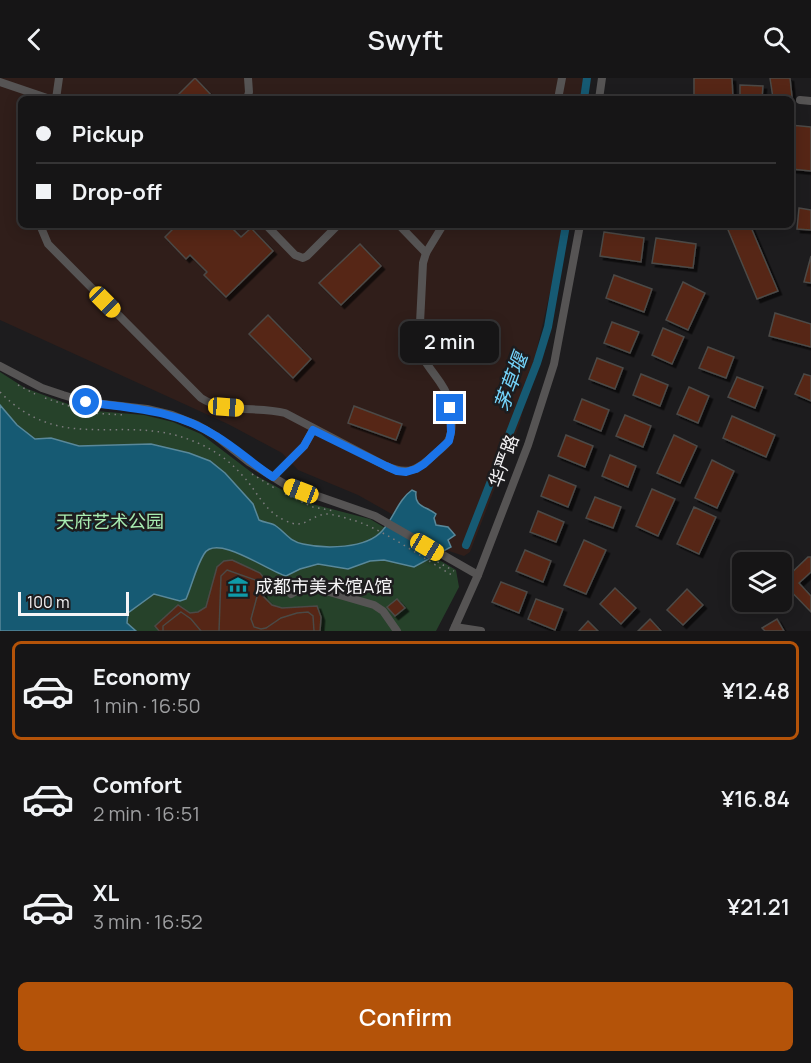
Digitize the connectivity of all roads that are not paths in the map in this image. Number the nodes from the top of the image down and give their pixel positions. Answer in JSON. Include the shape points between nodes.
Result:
{"nodes":[{"id":1,"x":59,"y":78,"type":"edge"},
{"id":2,"x":248,"y":78,"type":"edge"},
{"id":3,"x":562,"y":78,"type":"edge"},
{"id":4,"x":602,"y":78,"type":"edge"},
{"id":5,"x":0,"y":82,"type":"edge"},
{"id":6,"x":42,"y":96,"type":"edge"},
{"id":7,"x":56,"y":96,"type":"edge"},
{"id":8,"x":248,"y":96,"type":"edge"},
{"id":9,"x":559,"y":96,"type":"edge"},
{"id":10,"x":599,"y":96,"type":"edge"},
{"id":11,"x":800,"y":100,"type":"dead end"},
{"id":12,"x":811,"y":101,"type":"edge"},
{"id":13,"x":41,"y":228,"type":"edge"},
{"id":14,"x":269,"y":228,"type":"edge"},
{"id":15,"x":335,"y":228,"type":"edge"},
{"id":16,"x":402,"y":228,"type":"edge"},
{"id":17,"x":441,"y":228,"type":"edge"},
{"id":18,"x":579,"y":228,"type":"edge"},
{"id":19,"x":426,"y":253,"type":"junction"},
{"id":20,"x":0,"y":366,"type":"edge"},
{"id":21,"x":313,"y":430,"type":"junction"},
{"id":22,"x":273,"y":477,"type":"junction"},
{"id":23,"x":478,"y":575,"type":"junction"},
{"id":24,"x":291,"y":594,"type":"dead end"},
{"id":25,"x":454,"y":629,"type":"edge"},
{"id":26,"x":397,"y":631,"type":"edge"},
{"id":27,"x":481,"y":631,"type":"edge"}],
"edges":[{"from":1,"to":7,"type":"street"},
{"from":2,"to":8,"type":"street"},
{"from":3,"to":9,"type":"street"},
{"from":4,"to":10,"type":"street"},
{"from":5,"to":6,"type":"street"},
{"from":11,"to":12,"type":"street"},
{"from":13,"to":21,"type":"street","via":[[48,244],[201,398],[218,406],[285,413]]},
{"from":14,"to":15,"type":"street","via":[[295,255],[303,258]]},
{"from":16,"to":19,"type":"street"},
{"from":17,"to":19,"type":"street"},
{"from":18,"to":23,"type":"street","name":"华严路","via":[[554,364]]},
{"from":19,"to":21,"type":"street","via":[[420,353],[448,398],[449,441],[416,469],[397,471]]},
{"from":20,"to":22,"type":"street","via":[[42,388],[86,402],[147,409],[189,422],[216,436]]},
{"from":21,"to":22,"type":"street","via":[[304,446]]},
{"from":22,"to":23,"type":"street","via":[[397,528],[446,562]]},
{"from":23,"to":25,"type":"street","name":"华严路"},
{"from":24,"to":26,"type":"street","via":[[312,587],[374,605]]},
{"from":25,"to":27,"type":"street"}]}
